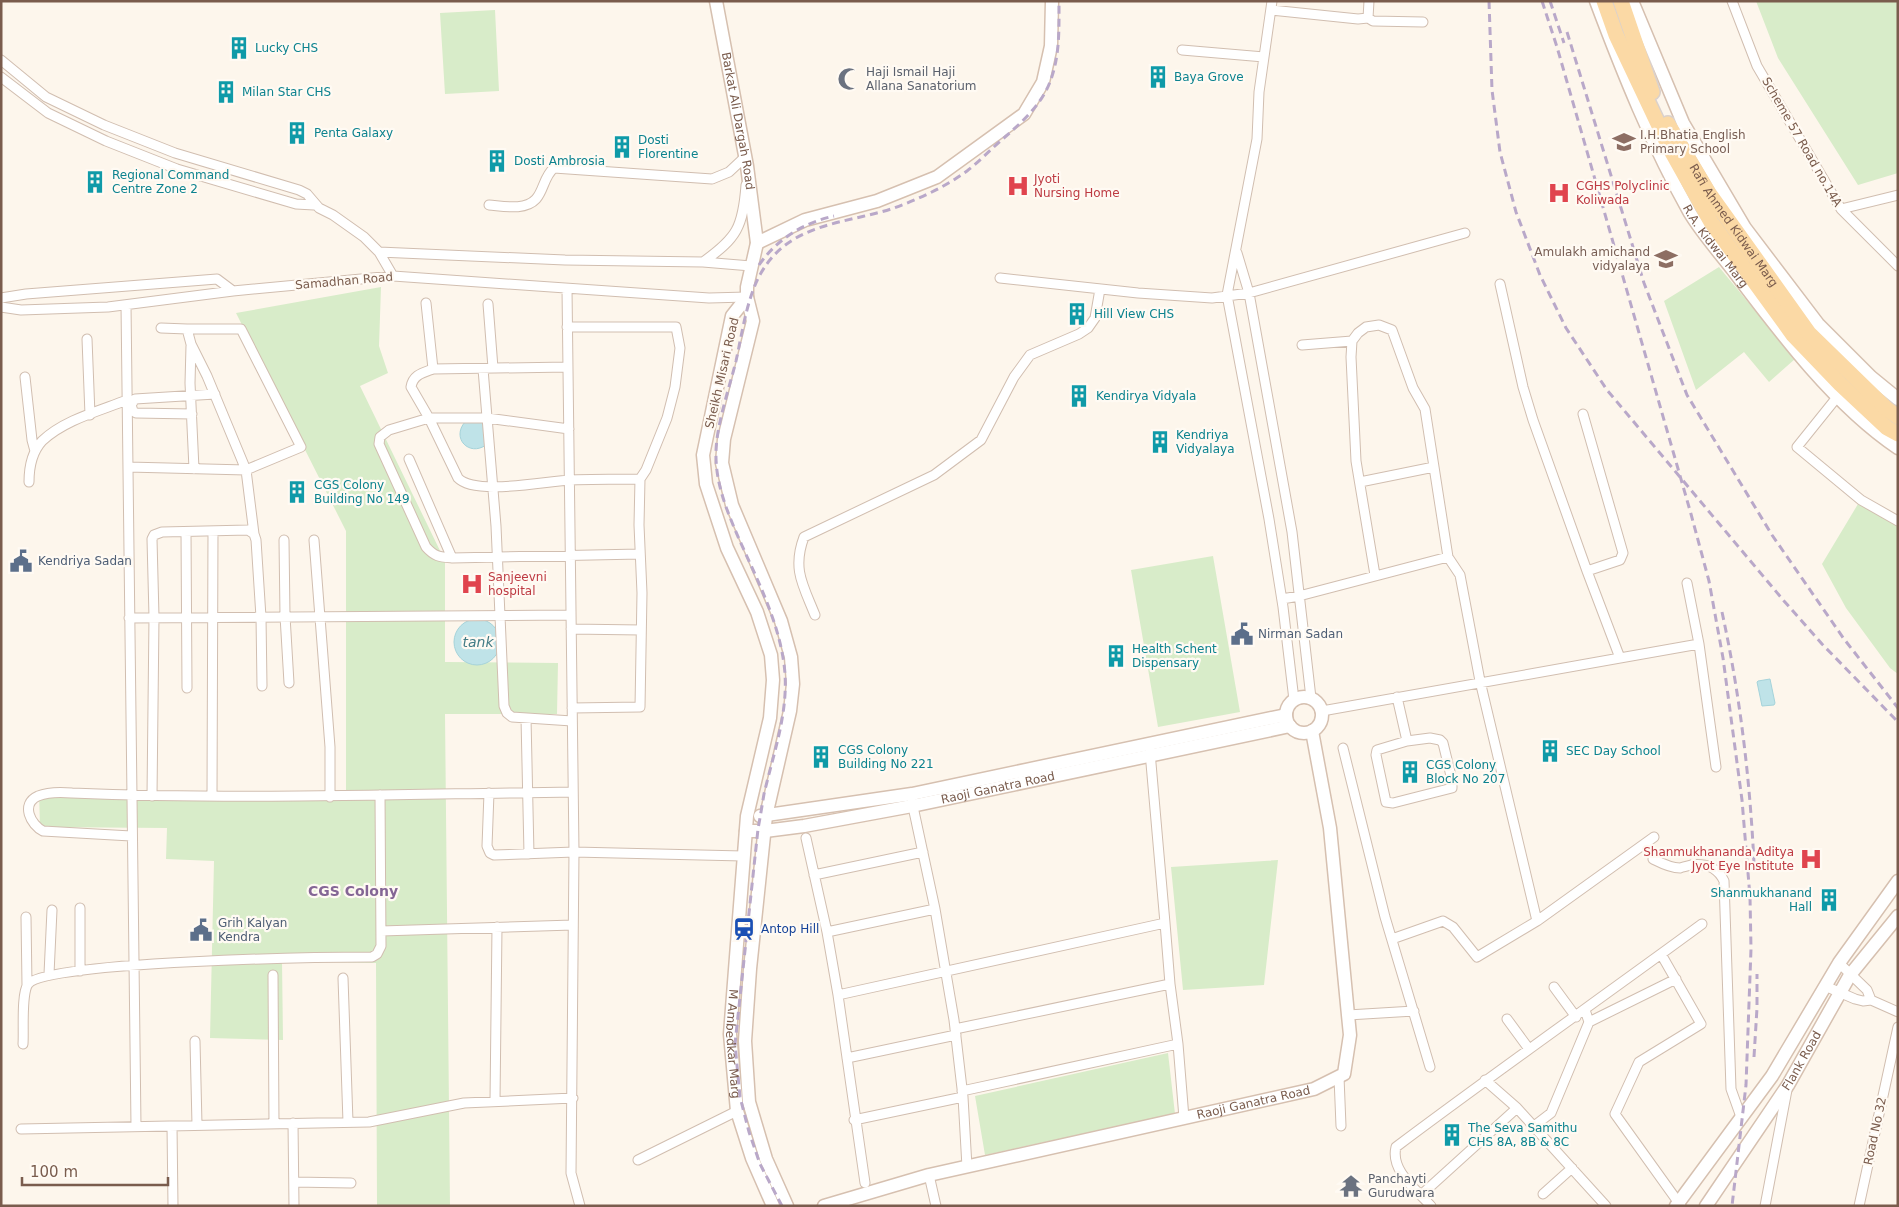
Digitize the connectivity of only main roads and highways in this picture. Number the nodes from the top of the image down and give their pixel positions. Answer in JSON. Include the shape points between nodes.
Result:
{"nodes":[{"id":1,"x":1604,"y":1,"type":"edge"},
{"id":2,"x":1621,"y":1,"type":"edge"},
{"id":3,"x":1898,"y":417,"type":"edge"},
{"id":4,"x":1898,"y":434,"type":"edge"}],
"edges":[{"from":1,"to":4,"type":"main road","via":[[1616,36],[1669,147],[1711,222],[1793,335],[1840,384],[1887,428]]},
{"from":2,"to":3,"type":"main road","name":"Rafi Ahmed Kidwai Marg","via":[[1656,104],[1709,193],[1809,333]]}]}
